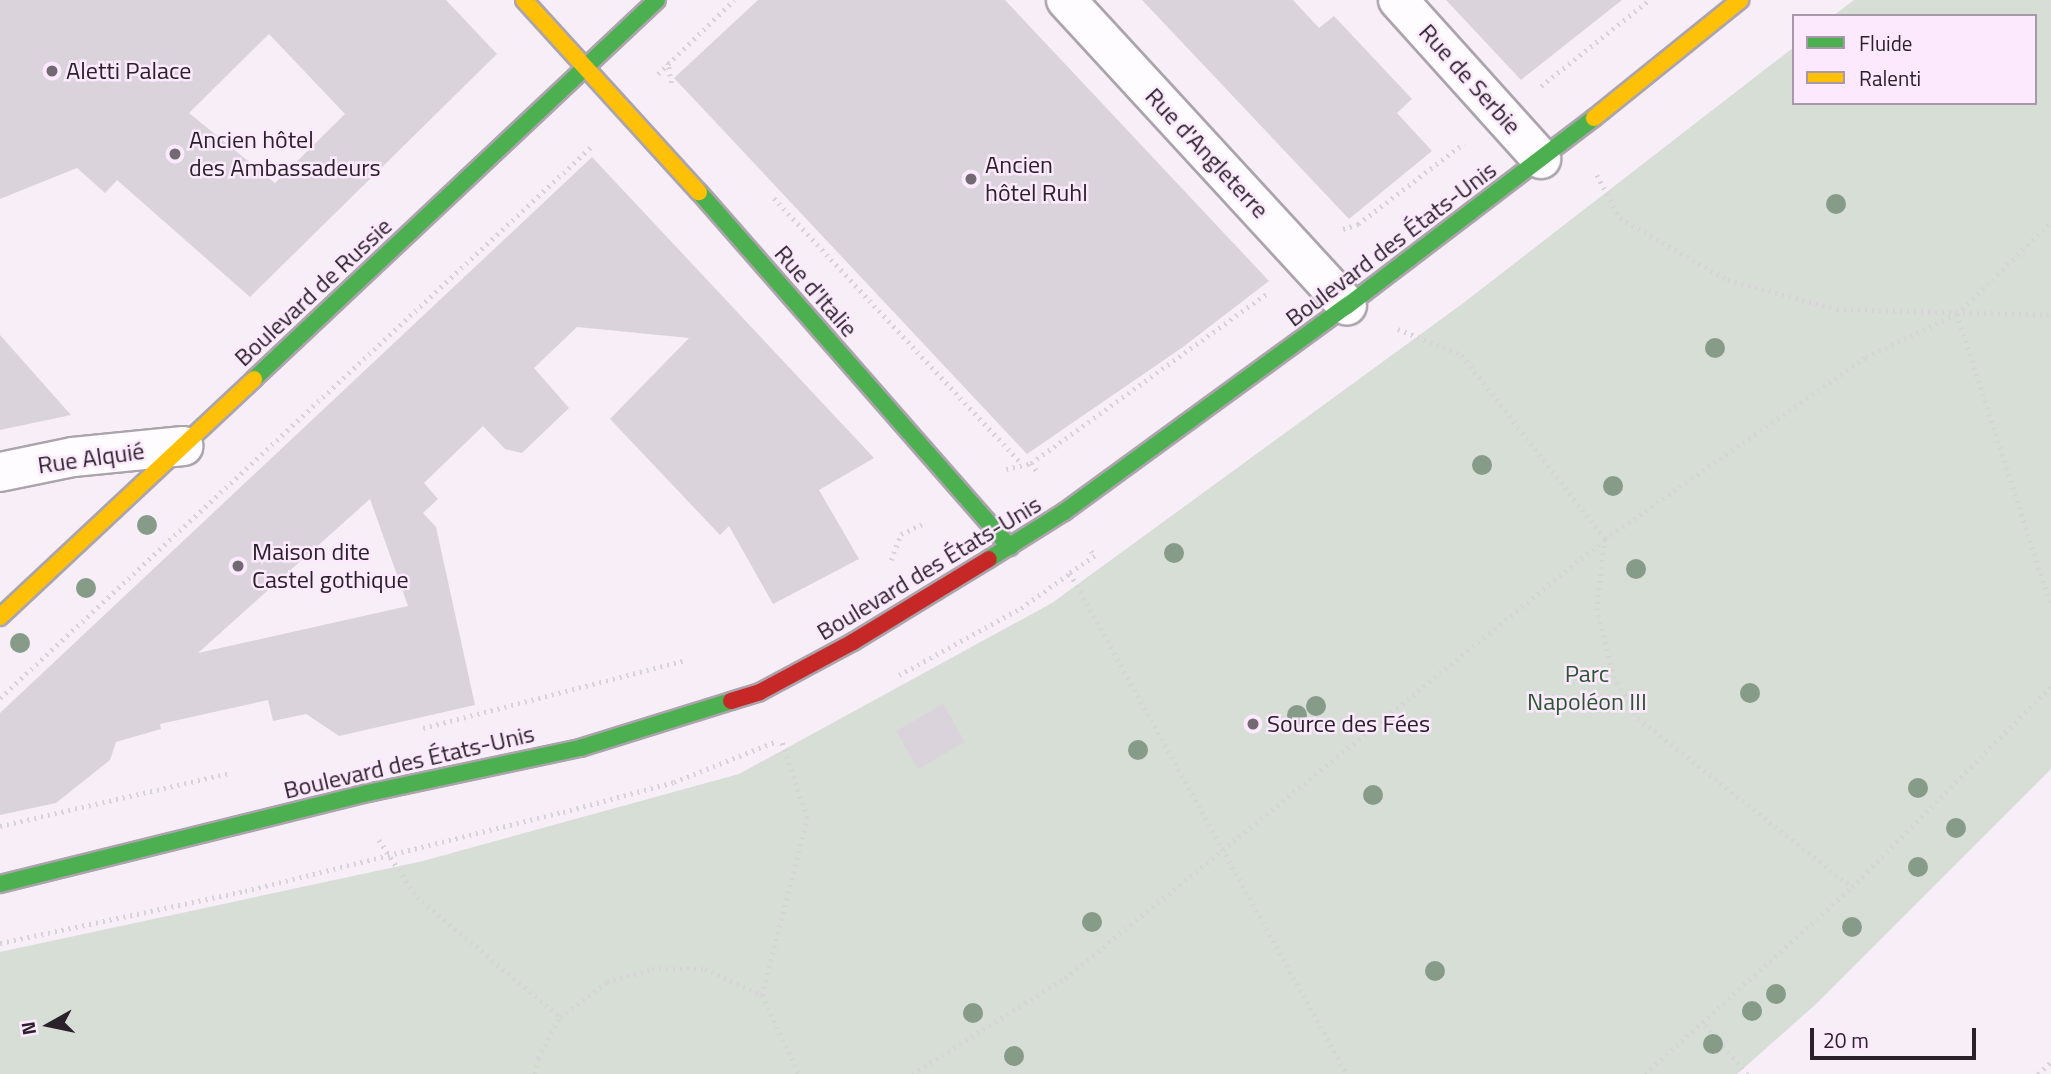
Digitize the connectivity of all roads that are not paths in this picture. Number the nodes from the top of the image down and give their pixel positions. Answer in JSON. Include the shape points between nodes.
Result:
{"nodes":[{"id":1,"x":524,"y":0,"type":"edge"},
{"id":2,"x":657,"y":0,"type":"edge"},
{"id":3,"x":1066,"y":0,"type":"edge"},
{"id":4,"x":1740,"y":0,"type":"edge"},
{"id":5,"x":1408,"y":3,"type":"edge"},
{"id":6,"x":588,"y":65,"type":"junction"},
{"id":7,"x":1541,"y":159,"type":"junction"},
{"id":8,"x":1348,"y":306,"type":"junction"},
{"id":9,"x":183,"y":446,"type":"junction"},
{"id":10,"x":0,"y":472,"type":"edge"},
{"id":11,"x":1010,"y":547,"type":"junction"},
{"id":12,"x":0,"y":617,"type":"edge"},
{"id":13,"x":0,"y":884,"type":"edge"}],
"edges":[{"from":1,"to":6,"type":"main road","name":"Rue d'Italie"},
{"from":2,"to":6,"type":"main road","name":"Boulevard de Russie"},
{"from":3,"to":8,"type":"street","name":"Rue d'Angleterre"},
{"from":4,"to":7,"type":"main road","name":"Boulevard des États-Unis"},
{"from":5,"to":7,"type":"street","name":"Rue de Serbie"},
{"from":6,"to":9,"type":"main road","name":"Boulevard de Russie"},
{"from":6,"to":11,"type":"main road","name":"Rue d'Italie"},
{"from":7,"to":8,"type":"main road","name":"Boulevard des États-Unis"},
{"from":8,"to":11,"type":"main road","name":"Boulevard des États-Unis"},
{"from":9,"to":10,"type":"street","name":"Rue Alquié","via":[[73,457]]},
{"from":9,"to":12,"type":"main road","name":"Boulevard de Russie"},
{"from":11,"to":13,"type":"main road","name":"Boulevard des États-Unis","via":[[760,692],[580,748],[368,793]]}]}
